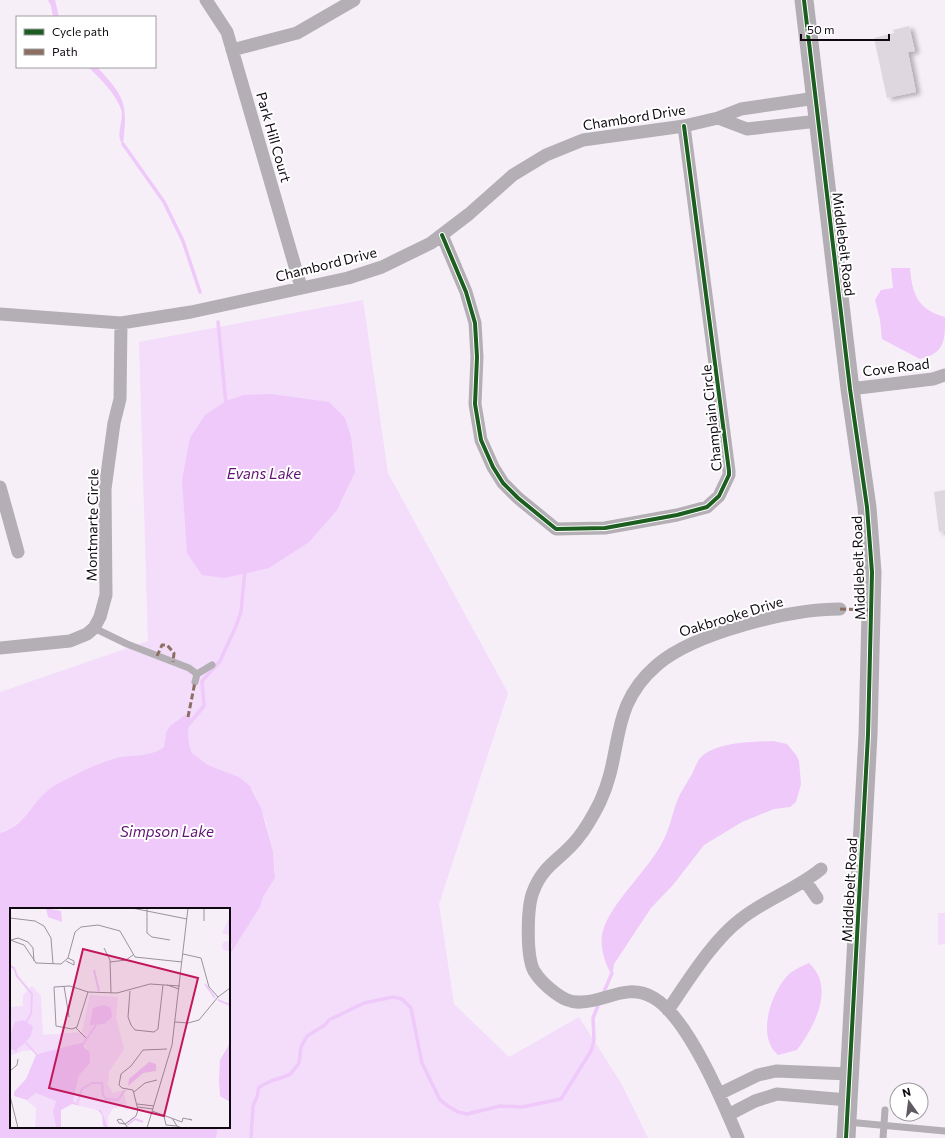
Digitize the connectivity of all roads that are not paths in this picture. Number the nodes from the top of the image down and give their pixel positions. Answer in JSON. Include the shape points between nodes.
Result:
{"nodes":[{"id":1,"x":206,"y":0,"type":"edge"},
{"id":2,"x":354,"y":0,"type":"edge"},
{"id":3,"x":804,"y":0,"type":"edge"},
{"id":4,"x":232,"y":50,"type":"junction"},
{"id":5,"x":816,"y":98,"type":"junction"},
{"id":6,"x":718,"y":118,"type":"junction"},
{"id":7,"x":818,"y":121,"type":"junction"},
{"id":8,"x":684,"y":126,"type":"junction"},
{"id":9,"x":442,"y":235,"type":"junction"},
{"id":10,"x":301,"y":288,"type":"junction"},
{"id":11,"x":0,"y":314,"type":"edge"},
{"id":12,"x":121,"y":323,"type":"junction"},
{"id":13,"x":945,"y":375,"type":"edge"},
{"id":14,"x":850,"y":389,"type":"junction"},
{"id":15,"x":0,"y":487,"type":"edge"},
{"id":16,"x":18,"y":552,"type":"dead end"},
{"id":17,"x":840,"y":609,"type":"dead end"},
{"id":18,"x":94,"y":628,"type":"junction"},
{"id":19,"x":0,"y":648,"type":"edge"},
{"id":20,"x":212,"y":665,"type":"dead end"},
{"id":21,"x":821,"y":869,"type":"dead end"},
{"id":22,"x":806,"y":882,"type":"junction"},
{"id":23,"x":817,"y":898,"type":"dead end"},
{"id":24,"x":668,"y":1010,"type":"junction"},
{"id":25,"x":849,"y":1074,"type":"junction"},
{"id":26,"x":719,"y":1094,"type":"junction"},
{"id":27,"x":848,"y":1100,"type":"junction"},
{"id":28,"x":885,"y":1110,"type":"dead end"},
{"id":29,"x":728,"y":1115,"type":"junction"},
{"id":30,"x":884,"y":1125,"type":"junction"},
{"id":31,"x":846,"y":1130,"type":"edge"},
{"id":32,"x":945,"y":1131,"type":"edge"},
{"id":33,"x":738,"y":1138,"type":"edge"},
{"id":34,"x":883,"y":1138,"type":"edge"}],
"edges":[{"from":1,"to":4,"type":"street","name":"Park Hill Court","via":[[227,32]]},
{"from":2,"to":4,"type":"street","via":[[297,33]]},
{"from":3,"to":5,"type":"street","name":"Middlebelt Road"},
{"from":4,"to":10,"type":"street","name":"Park Hill Court"},
{"from":5,"to":6,"type":"street","name":"Chambord Drive","via":[[741,109]]},
{"from":5,"to":7,"type":"street","name":"Middlebelt Road"},
{"from":6,"to":7,"type":"street","via":[[747,129]]},
{"from":6,"to":8,"type":"street","name":"Chambord Drive"},
{"from":7,"to":14,"type":"street","name":"Middlebelt Road"},
{"from":8,"to":9,"type":"street","name":"Chambord Drive","via":[[583,140],[546,154],[514,175]]},
{"from":8,"to":9,"type":"street","name":"Champlain Circle","via":[[729,471],[719,496],[707,507],[605,528],[556,529],[503,483],[481,440],[475,404],[475,323],[466,292]]},
{"from":9,"to":10,"type":"street","name":"Chambord Drive","via":[[382,267],[348,278]]},
{"from":10,"to":12,"type":"street","name":"Chambord Drive","via":[[191,312]]},
{"from":11,"to":12,"type":"street","name":"Chambord Drive"},
{"from":12,"to":18,"type":"street","name":"Montmarte Circle","via":[[120,400],[114,423],[106,489],[106,595]]},
{"from":13,"to":14,"type":"street","name":"Cove Road","via":[[933,379]]},
{"from":14,"to":25,"type":"street","name":"Middlebelt Road","via":[[867,507],[872,603],[868,735]]},
{"from":15,"to":16,"type":"street"},
{"from":17,"to":24,"type":"street","name":"Oakbrooke Drive","via":[[813,610],[772,618],[700,641],[675,651],[640,680],[622,715],[608,782],[601,801],[578,839],[542,873],[532,893],[528,915],[532,967],[539,979],[551,990],[565,1000],[581,1002],[621,993],[640,993],[654,998]]},
{"from":18,"to":19,"type":"street","via":[[70,642]]},
{"from":18,"to":20,"type":"lane","via":[[189,668],[196,678]]},
{"from":21,"to":22,"type":"street"},
{"from":22,"to":23,"type":"street"},
{"from":22,"to":24,"type":"street","via":[[764,902],[739,920],[706,955]]},
{"from":24,"to":26,"type":"street","name":"Oakbrooke Drive","via":[[695,1047]]},
{"from":25,"to":26,"type":"street","via":[[776,1071],[758,1075]]},
{"from":25,"to":27,"type":"street","name":"Middlebelt Road"},
{"from":26,"to":29,"type":"street","name":"Oakbrooke Drive"},
{"from":27,"to":29,"type":"street","via":[[777,1094],[755,1101]]},
{"from":27,"to":31,"type":"street","name":"Middlebelt Road"},
{"from":28,"to":30,"type":"lane"},
{"from":29,"to":33,"type":"street","name":"Oakbrooke Drive"},
{"from":30,"to":31,"type":"lane"},
{"from":30,"to":32,"type":"lane"},
{"from":30,"to":34,"type":"lane"}]}
